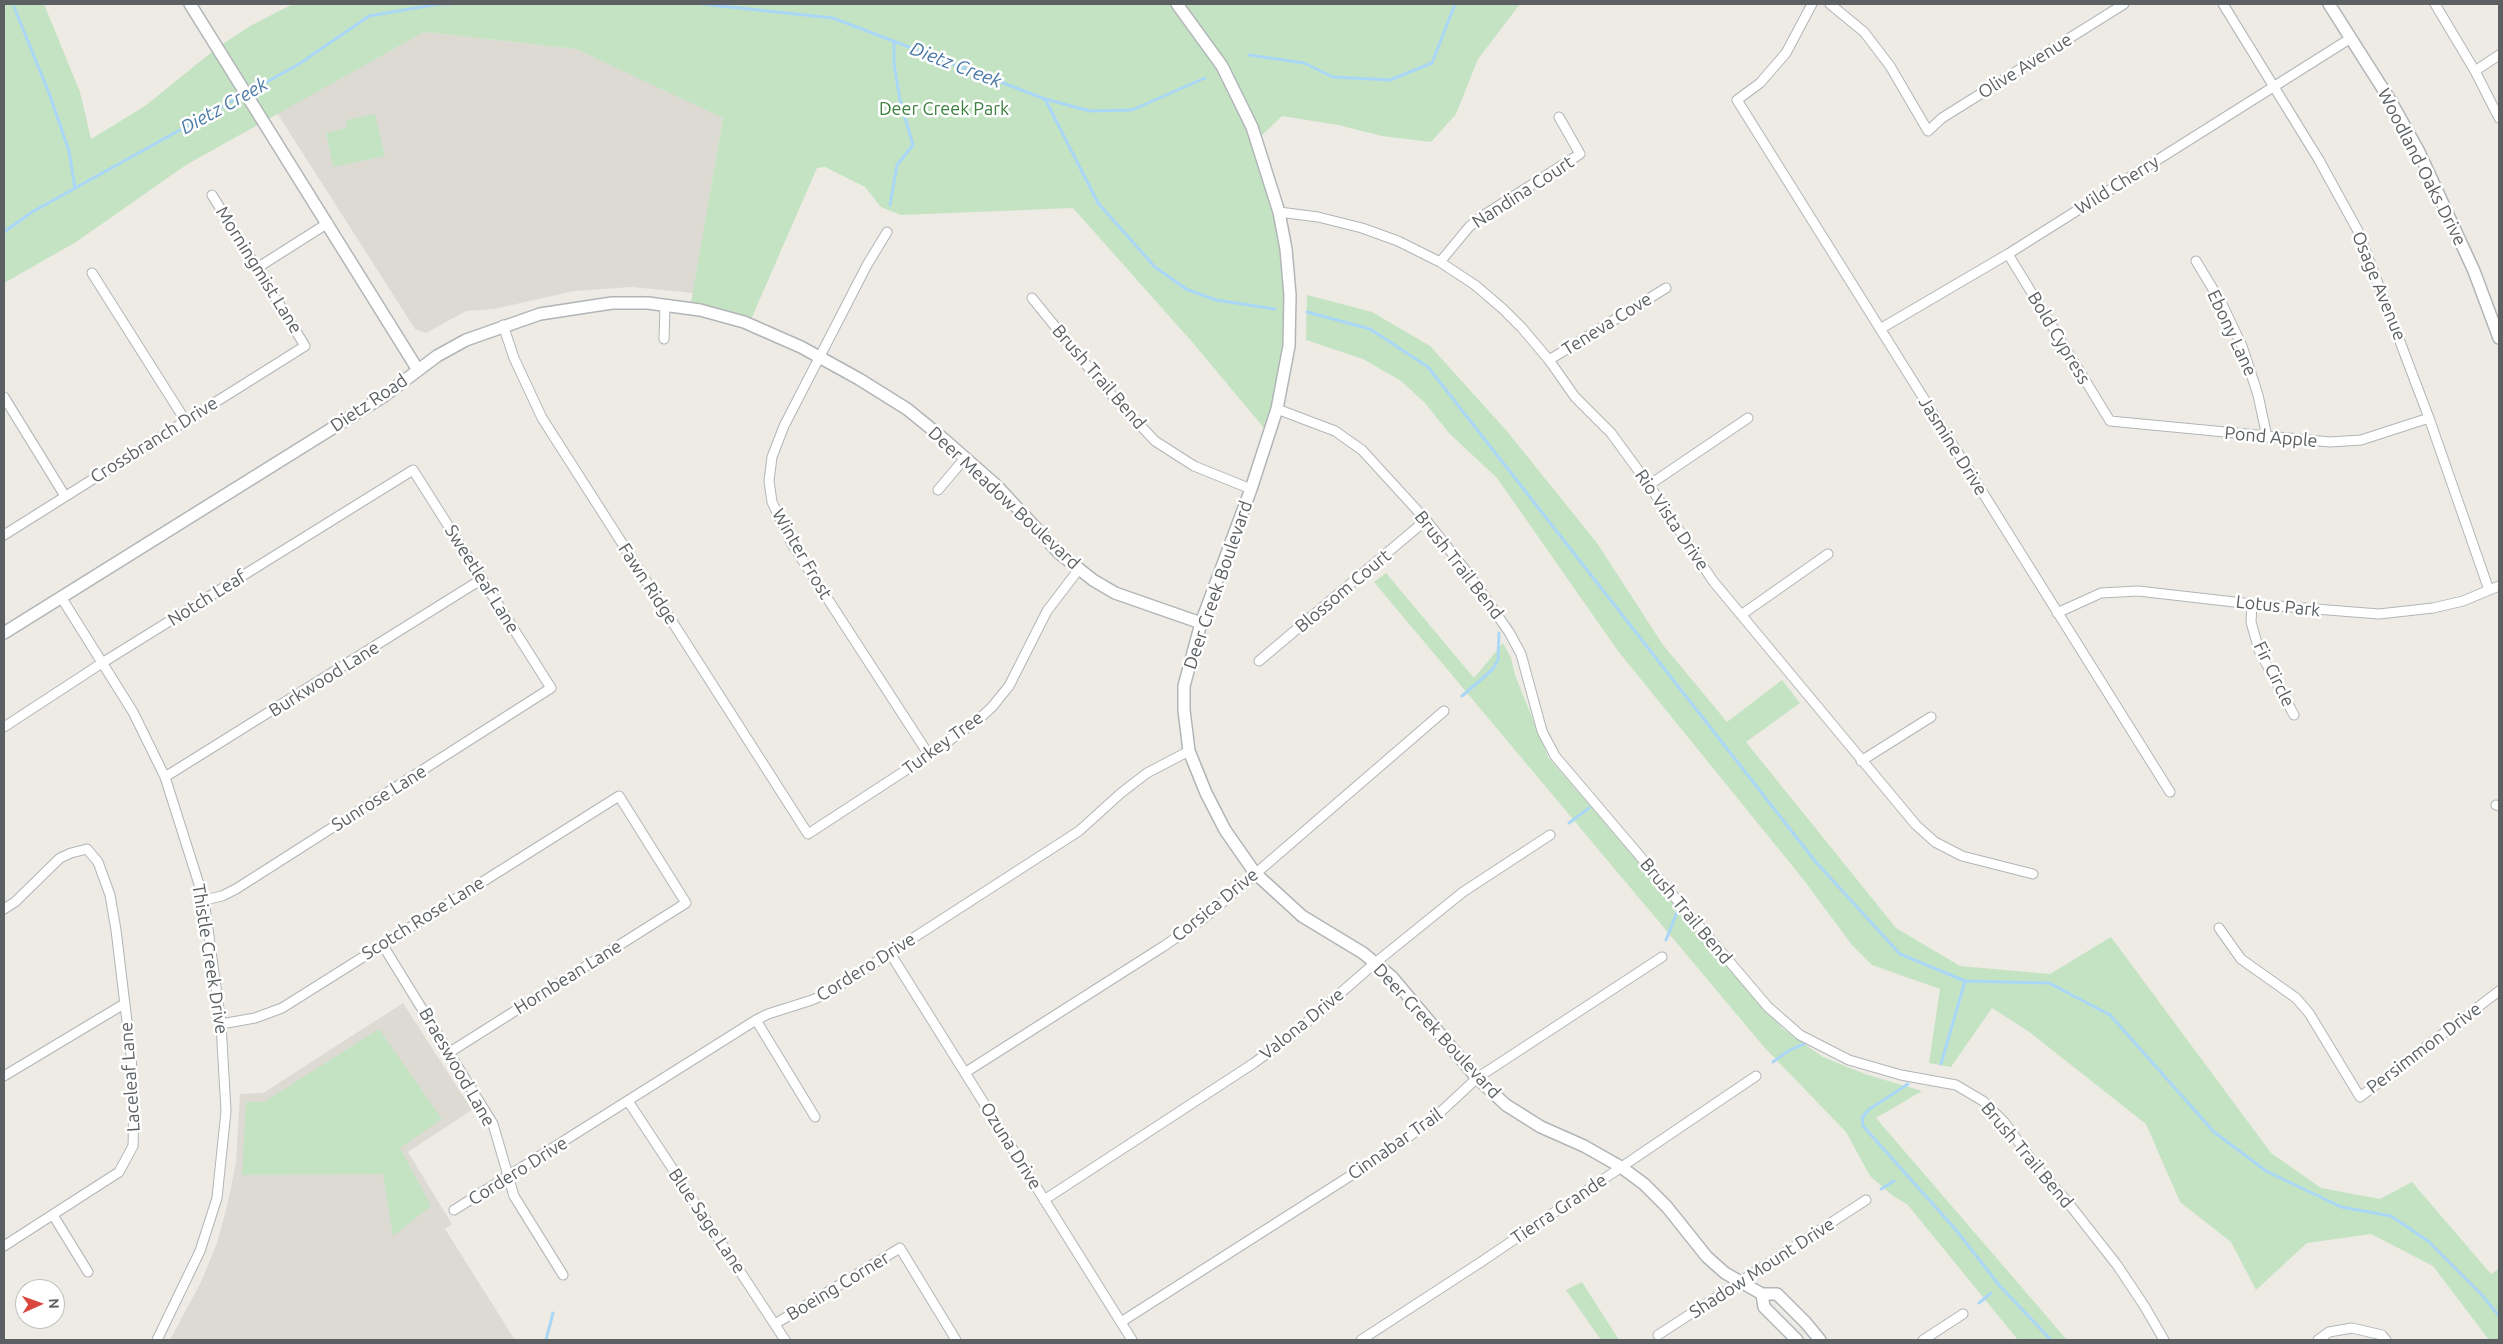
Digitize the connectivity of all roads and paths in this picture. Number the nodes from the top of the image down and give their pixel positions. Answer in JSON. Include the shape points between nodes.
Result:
{"nodes":[{"id":1,"x":190,"y":4,"type":"edge"},
{"id":2,"x":1177,"y":4,"type":"edge"},
{"id":3,"x":1812,"y":4,"type":"edge"},
{"id":4,"x":1830,"y":4,"type":"edge"},
{"id":5,"x":2124,"y":4,"type":"edge"},
{"id":6,"x":2223,"y":4,"type":"edge"},
{"id":7,"x":2329,"y":4,"type":"edge"},
{"id":8,"x":2435,"y":4,"type":"edge"},
{"id":9,"x":2351,"y":38,"type":"junction"},
{"id":10,"x":2499,"y":55,"type":"edge"},
{"id":11,"x":2475,"y":71,"type":"junction"},
{"id":12,"x":2274,"y":86,"type":"junction"},
{"id":13,"x":1559,"y":117,"type":"dead end"},
{"id":14,"x":2499,"y":118,"type":"edge"},
{"id":15,"x":212,"y":194,"type":"dead end"},
{"id":16,"x":1279,"y":212,"type":"junction"},
{"id":17,"x":328,"y":223,"type":"junction"},
{"id":18,"x":887,"y":232,"type":"dead end"},
{"id":19,"x":2008,"y":254,"type":"junction"},
{"id":20,"x":2196,"y":261,"type":"dead end"},
{"id":21,"x":1440,"y":262,"type":"junction"},
{"id":22,"x":257,"y":268,"type":"junction"},
{"id":23,"x":92,"y":273,"type":"dead end"},
{"id":24,"x":1666,"y":288,"type":"dead end"},
{"id":25,"x":1032,"y":298,"type":"dead end"},
{"id":26,"x":665,"y":305,"type":"junction"},
{"id":27,"x":503,"y":325,"type":"junction"},
{"id":28,"x":1880,"y":328,"type":"junction"},
{"id":29,"x":2499,"y":338,"type":"edge"},
{"id":30,"x":664,"y":339,"type":"dead end"},
{"id":31,"x":305,"y":346,"type":"joint"},
{"id":32,"x":820,"y":357,"type":"junction"},
{"id":33,"x":1549,"y":360,"type":"junction"},
{"id":34,"x":418,"y":370,"type":"junction"},
{"id":35,"x":4,"y":397,"type":"edge"},
{"id":36,"x":1277,"y":409,"type":"junction"},
{"id":37,"x":1748,"y":418,"type":"dead end"},
{"id":38,"x":2429,"y":418,"type":"junction"},
{"id":39,"x":185,"y":420,"type":"junction"},
{"id":40,"x":2110,"y":421,"type":"joint"},
{"id":41,"x":2267,"y":437,"type":"junction"},
{"id":42,"x":965,"y":458,"type":"junction"},
{"id":43,"x":413,"y":470,"type":"joint"},
{"id":44,"x":1649,"y":485,"type":"junction"},
{"id":45,"x":1251,"y":489,"type":"junction"},
{"id":46,"x":938,"y":490,"type":"dead end"},
{"id":47,"x":65,"y":496,"type":"junction"},
{"id":48,"x":1426,"y":520,"type":"junction"},
{"id":49,"x":4,"y":535,"type":"edge"},
{"id":50,"x":1828,"y":554,"type":"dead end"},
{"id":51,"x":1079,"y":570,"type":"junction"},
{"id":52,"x":482,"y":579,"type":"junction"},
{"id":53,"x":2499,"y":586,"type":"edge"},
{"id":54,"x":2489,"y":590,"type":"junction"},
{"id":55,"x":61,"y":597,"type":"junction"},
{"id":56,"x":2252,"y":604,"type":"junction"},
{"id":57,"x":2057,"y":613,"type":"junction"},
{"id":58,"x":1741,"y":615,"type":"junction"},
{"id":59,"x":1201,"y":623,"type":"junction"},
{"id":60,"x":4,"y":633,"type":"edge"},
{"id":61,"x":1260,"y":661,"type":"dead end"},
{"id":62,"x":102,"y":663,"type":"junction"},
{"id":63,"x":551,"y":688,"type":"joint"},
{"id":64,"x":1444,"y":711,"type":"dead end"},
{"id":65,"x":2294,"y":715,"type":"dead end"},
{"id":66,"x":1931,"y":718,"type":"dead end"},
{"id":67,"x":4,"y":727,"type":"edge"},
{"id":68,"x":1189,"y":751,"type":"junction"},
{"id":69,"x":929,"y":755,"type":"junction"},
{"id":70,"x":1861,"y":762,"type":"junction"},
{"id":71,"x":165,"y":777,"type":"junction"},
{"id":72,"x":2170,"y":792,"type":"dead end"},
{"id":73,"x":808,"y":834,"type":"joint"},
{"id":74,"x":1550,"y":835,"type":"dead end"},
{"id":75,"x":1255,"y":873,"type":"junction"},
{"id":76,"x":2032,"y":874,"type":"dead end"},
{"id":77,"x":204,"y":900,"type":"junction"},
{"id":78,"x":686,"y":903,"type":"joint"},
{"id":79,"x":4,"y":909,"type":"edge"},
{"id":80,"x":2219,"y":928,"type":"dead end"},
{"id":81,"x":382,"y":944,"type":"junction"},
{"id":82,"x":890,"y":952,"type":"junction"},
{"id":83,"x":1662,"y":957,"type":"dead end"},
{"id":84,"x":1375,"y":963,"type":"junction"},
{"id":85,"x":2499,"y":992,"type":"edge"},
{"id":86,"x":124,"y":1004,"type":"junction"},
{"id":87,"x":756,"y":1020,"type":"junction"},
{"id":88,"x":221,"y":1024,"type":"junction"},
{"id":89,"x":450,"y":1052,"type":"junction"},
{"id":90,"x":966,"y":1072,"type":"junction"},
{"id":91,"x":4,"y":1076,"type":"edge"},
{"id":92,"x":1756,"y":1076,"type":"dead end"},
{"id":93,"x":1477,"y":1078,"type":"junction"},
{"id":94,"x":628,"y":1101,"type":"junction"},
{"id":95,"x":816,"y":1117,"type":"dead end"},
{"id":96,"x":1622,"y":1167,"type":"junction"},
{"id":97,"x":508,"y":1177,"type":"junction"},
{"id":98,"x":1044,"y":1200,"type":"junction"},
{"id":99,"x":1866,"y":1200,"type":"dead end"},
{"id":100,"x":454,"y":1210,"type":"dead end"},
{"id":101,"x":53,"y":1215,"type":"junction"},
{"id":102,"x":4,"y":1246,"type":"edge"},
{"id":103,"x":88,"y":1272,"type":"dead end"},
{"id":104,"x":563,"y":1275,"type":"dead end"},
{"id":105,"x":1741,"y":1283,"type":"junction"},
{"id":106,"x":1762,"y":1294,"type":"junction"},
{"id":107,"x":1963,"y":1314,"type":"dead end"},
{"id":108,"x":1121,"y":1322,"type":"junction"},
{"id":109,"x":775,"y":1324,"type":"junction"},
{"id":110,"x":1658,"y":1335,"type":"dead end"},
{"id":111,"x":157,"y":1340,"type":"edge"},
{"id":112,"x":785,"y":1340,"type":"edge"},
{"id":113,"x":956,"y":1340,"type":"edge"},
{"id":114,"x":1132,"y":1340,"type":"edge"},
{"id":115,"x":1361,"y":1340,"type":"edge"},
{"id":116,"x":1797,"y":1340,"type":"edge"},
{"id":117,"x":1820,"y":1340,"type":"edge"},
{"id":118,"x":1923,"y":1340,"type":"edge"},
{"id":119,"x":2164,"y":1340,"type":"edge"},
{"id":120,"x":2318,"y":1340,"type":"edge"},
{"id":121,"x":2386,"y":1340,"type":"edge"}],
"edges":[{"from":1,"to":17,"type":"street","name":"Dietz Road"},
{"from":2,"to":16,"type":"street","name":"Deer Creek Boulevard","via":[[1222,66],[1252,127]]},
{"from":3,"to":28,"type":"street","name":"Jasmine Drive","via":[[1780,60],[1760,83],[1737,100]]},
{"from":4,"to":5,"type":"street","name":"Olive Avenue","via":[[1864,32],[1890,66],[1928,130],[1942,118]]},
{"from":6,"to":12,"type":"street","name":"Osage Avenue"},
{"from":7,"to":9,"type":"street","name":"Woodland Oaks Drive"},
{"from":8,"to":11,"type":"street"},
{"from":9,"to":12,"type":"street","name":"Wild Cherry"},
{"from":9,"to":29,"type":"street","name":"Woodland Oaks Drive","via":[[2423,161],[2474,271]]},
{"from":10,"to":11,"type":"street"},
{"from":11,"to":14,"type":"street"},
{"from":12,"to":19,"type":"street","name":"Wild Cherry"},
{"from":12,"to":38,"type":"street","name":"Osage Avenue","via":[[2358,231]]},
{"from":13,"to":21,"type":"street","name":"Nandina Court","via":[[1580,154],[1481,217]]},
{"from":15,"to":22,"type":"street","name":"Morningmist Lane"},
{"from":16,"to":21,"type":"street","name":"Rio Vista Drive","via":[[1362,228]]},
{"from":16,"to":36,"type":"street","name":"Deer Creek Boulevard","via":[[1288,274],[1289,346]]},
{"from":17,"to":22,"type":"street"},
{"from":17,"to":34,"type":"street","name":"Dietz Road"},
{"from":18,"to":32,"type":"street","name":"Winter Frost"},
{"from":19,"to":28,"type":"street","name":"Wild Cherry"},
{"from":19,"to":40,"type":"street","name":"Bold Cypress"},
{"from":20,"to":41,"type":"street","name":"Ebony Lane","via":[[2242,346]]},
{"from":21,"to":33,"type":"street","name":"Rio Vista Drive","via":[[1503,309]]},
{"from":22,"to":31,"type":"street","name":"Morningmist Lane"},
{"from":23,"to":39,"type":"street"},
{"from":24,"to":33,"type":"street","name":"Teneva Cove"},
{"from":25,"to":45,"type":"street","name":"Brush Trail Bend","via":[[1106,389],[1155,441],[1194,466]]},
{"from":26,"to":27,"type":"street","name":"Deer Meadow Boulevard","via":[[612,304],[573,308]]},
{"from":26,"to":30,"type":"street"},
{"from":26,"to":32,"type":"street","name":"Deer Meadow Boulevard","via":[[744,322]]},
{"from":27,"to":34,"type":"street","name":"Deer Meadow Boulevard","via":[[466,340]]},
{"from":27,"to":73,"type":"street","name":"Fawn Ridge","via":[[522,379],[542,418]]},
{"from":28,"to":57,"type":"street","name":"Jasmine Drive"},
{"from":31,"to":39,"type":"street","name":"Crossbranch Drive"},
{"from":32,"to":42,"type":"street","name":"Deer Meadow Boulevard","via":[[907,409]]},
{"from":32,"to":69,"type":"street","name":"Winter Frost","via":[[777,442],[770,468],[772,502],[792,544]]},
{"from":33,"to":44,"type":"street","name":"Rio Vista Drive","via":[[1569,390],[1611,432]]},
{"from":34,"to":55,"type":"street","name":"Dietz Road","via":[[384,396]]},
{"from":35,"to":47,"type":"street"},
{"from":36,"to":45,"type":"street","name":"Deer Creek Boulevard"},
{"from":36,"to":48,"type":"street","name":"Brush Trail Bend","via":[[1335,431],[1362,450]]},
{"from":37,"to":44,"type":"street"},
{"from":38,"to":41,"type":"street","name":"Pond Apple","via":[[2361,440],[2330,442]]},
{"from":38,"to":54,"type":"street","name":"Osage Avenue"},
{"from":39,"to":47,"type":"street","name":"Crossbranch Drive"},
{"from":40,"to":41,"type":"street","name":"Pond Apple"},
{"from":42,"to":46,"type":"street"},
{"from":42,"to":51,"type":"street","name":"Deer Meadow Boulevard"},
{"from":43,"to":52,"type":"street","name":"Sweetleaf Lane"},
{"from":43,"to":62,"type":"street","name":"Notch Leaf"},
{"from":44,"to":58,"type":"street","name":"Rio Vista Drive","via":[[1713,581]]},
{"from":45,"to":59,"type":"street","name":"Deer Creek Boulevard"},
{"from":47,"to":49,"type":"street","name":"Crossbranch Drive"},
{"from":48,"to":61,"type":"street","name":"Blossom Court"},
{"from":48,"to":119,"type":"street","name":"Brush Trail Bend","via":[[1513,639],[1521,654],[1542,731],[1555,756],[1757,995],[1800,1035],[1849,1060],[1901,1075],[1956,1085],[1983,1100],[2004,1122],[2117,1266]]},
{"from":50,"to":58,"type":"street"},
{"from":51,"to":59,"type":"street","name":"Deer Meadow Boulevard","via":[[1115,593]]},
{"from":51,"to":69,"type":"street","name":"Turkey Tree","via":[[1047,611],[1003,693],[979,719]]},
{"from":52,"to":63,"type":"street","name":"Sweetleaf Lane"},
{"from":52,"to":71,"type":"street","name":"Burkwood Lane"},
{"from":53,"to":54,"type":"street","name":"Lotus Park"},
{"from":54,"to":56,"type":"street","name":"Lotus Park","via":[[2463,601],[2433,608],[2379,614]]},
{"from":55,"to":60,"type":"street","name":"Dietz Road"},
{"from":55,"to":62,"type":"street","name":"Thistle Creek Drive"},
{"from":56,"to":57,"type":"street","name":"Lotus Park","via":[[2111,591],[2088,597]]},
{"from":56,"to":65,"type":"street","name":"Fir Circle","via":[[2251,622],[2259,650]]},
{"from":57,"to":72,"type":"street","name":"Jasmine Drive"},
{"from":58,"to":70,"type":"street","name":"Rio Vista Drive"},
{"from":59,"to":68,"type":"street","name":"Deer Creek Boulevard","via":[[1184,686]]},
{"from":62,"to":67,"type":"street","name":"Notch Leaf"},
{"from":62,"to":71,"type":"street","name":"Thistle Creek Drive","via":[[133,712]]},
{"from":63,"to":77,"type":"street","name":"Sunrose Lane","via":[[236,889]]},
{"from":64,"to":75,"type":"street","name":"Corsica Drive"},
{"from":66,"to":70,"type":"street"},
{"from":68,"to":75,"type":"street","name":"Deer Creek Boulevard","via":[[1225,830]]},
{"from":68,"to":82,"type":"street","name":"Cordero Drive","via":[[1147,773],[1079,831]]},
{"from":69,"to":73,"type":"street","name":"Turkey Tree"},
{"from":70,"to":76,"type":"street","name":"Rio Vista Drive","via":[[1935,842],[1962,856]]},
{"from":71,"to":77,"type":"street","name":"Thistle Creek Drive"},
{"from":74,"to":84,"type":"street","name":"Valona Drive","via":[[1463,892]]},
{"from":75,"to":84,"type":"street","name":"Deer Creek Boulevard","via":[[1302,916]]},
{"from":75,"to":90,"type":"street","name":"Corsica Drive","via":[[1203,919],[1164,946]]},
{"from":77,"to":88,"type":"street","name":"Thistle Creek Drive"},
{"from":78,"to":81,"type":"street","name":"Scotch Rose Lane","via":[[619,796]]},
{"from":78,"to":89,"type":"street","name":"Hornbean Lane"},
{"from":79,"to":86,"type":"street","name":"Laceleaf Lane","via":[[60,858],[87,849],[98,862],[110,895]]},
{"from":80,"to":85,"type":"street","name":"Persimmon Drive","via":[[2241,959],[2296,998],[2309,1013],[2360,1097]]},
{"from":81,"to":88,"type":"street","name":"Scotch Rose Lane","via":[[282,1008],[255,1018]]},
{"from":81,"to":89,"type":"street","name":"Braeswood Lane"},
{"from":82,"to":87,"type":"street","name":"Cordero Drive","via":[[828,993]]},
{"from":82,"to":90,"type":"street","name":"Ozuna Drive"},
{"from":83,"to":93,"type":"street","name":"Cinnabar Trail"},
{"from":84,"to":93,"type":"street","name":"Deer Creek Boulevard","via":[[1392,977]]},
{"from":84,"to":98,"type":"street","name":"Valona Drive","via":[[1297,1031],[1254,1063]]},
{"from":86,"to":91,"type":"street"},
{"from":86,"to":101,"type":"street","name":"Laceleaf Lane","via":[[132,1064],[133,1146],[119,1172]]},
{"from":87,"to":94,"type":"street","name":"Cordero Drive"},
{"from":87,"to":95,"type":"street"},
{"from":88,"to":111,"type":"street","name":"Thistle Creek Drive","via":[[226,1111],[217,1198],[200,1251]]},
{"from":89,"to":97,"type":"street","name":"Braeswood Lane","via":[[493,1124]]},
{"from":90,"to":98,"type":"street","name":"Ozuna Drive"},
{"from":92,"to":96,"type":"street","name":"Tierra Grande"},
{"from":93,"to":96,"type":"street","name":"Deer Creek Boulevard","via":[[1506,1105],[1531,1122]]},
{"from":93,"to":108,"type":"street","name":"Cinnabar Trail","via":[[1431,1121],[1372,1162]]},
{"from":94,"to":97,"type":"street","name":"Cordero Drive"},
{"from":94,"to":109,"type":"street","name":"Blue Sage Lane"},
{"from":96,"to":105,"type":"street","name":"Deer Creek Boulevard","via":[[1667,1207],[1706,1256]]},
{"from":96,"to":115,"type":"street","name":"Tierra Grande"},
{"from":97,"to":100,"type":"street","name":"Cordero Drive"},
{"from":97,"to":104,"type":"street","name":"Braeswood Lane","via":[[521,1211]]},
{"from":98,"to":108,"type":"street","name":"Ozuna Drive"},
{"from":99,"to":105,"type":"street","name":"Shadow Mount Drive"},
{"from":101,"to":102,"type":"street","name":"Laceleaf Lane"},
{"from":101,"to":103,"type":"street"},
{"from":105,"to":106,"type":"street","name":"Deer Creek Boulevard"},
{"from":105,"to":110,"type":"street","name":"Shadow Mount Drive"},
{"from":106,"to":116,"type":"street","via":[[1764,1307]]},
{"from":106,"to":117,"type":"street","name":"Deer Creek Boulevard","via":[[1777,1294]]},
{"from":107,"to":118,"type":"street"},
{"from":108,"to":114,"type":"street","name":"Ozuna Drive"},
{"from":109,"to":112,"type":"street","name":"Blue Sage Lane"},
{"from":109,"to":113,"type":"street","name":"Boeing Corner","via":[[900,1248]]},
{"from":120,"to":121,"type":"street","via":[[2329,1332],[2352,1328]]}]}
